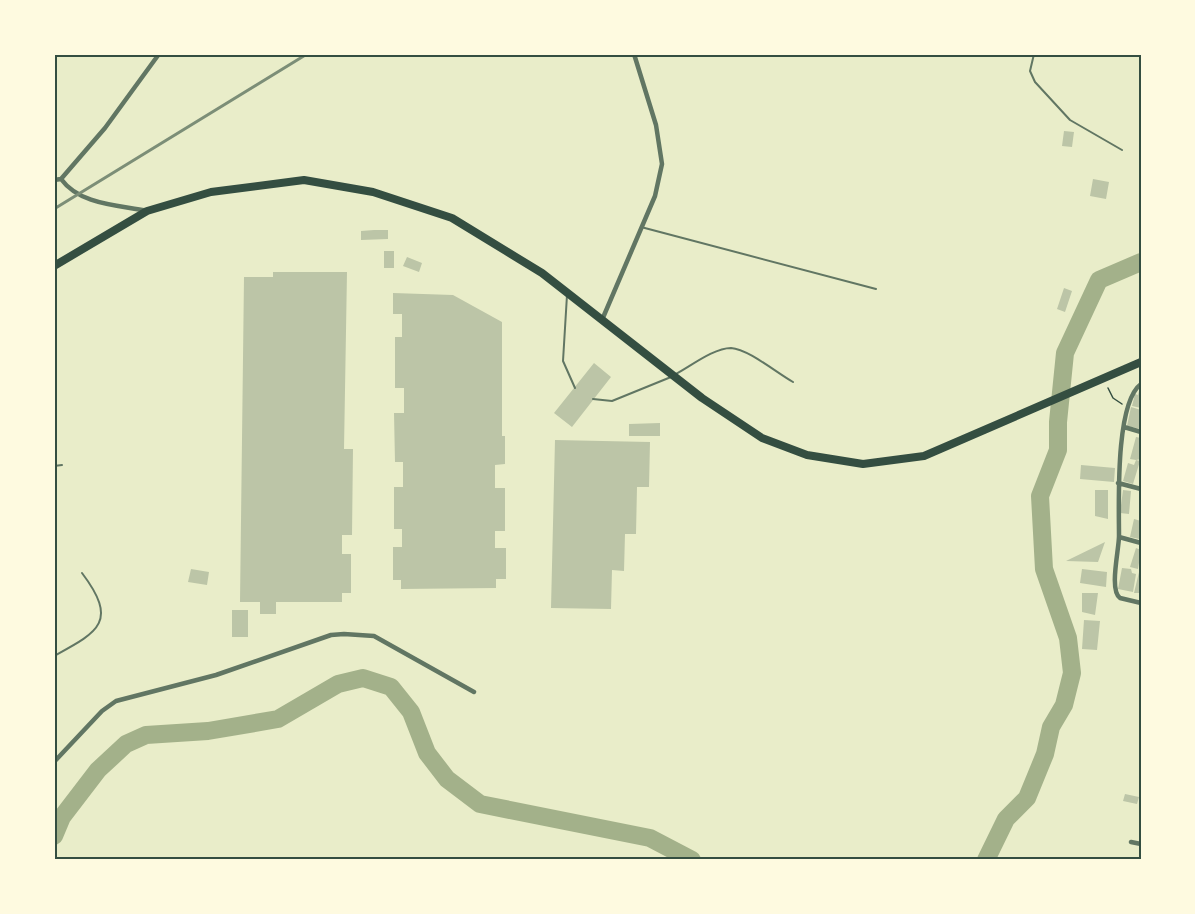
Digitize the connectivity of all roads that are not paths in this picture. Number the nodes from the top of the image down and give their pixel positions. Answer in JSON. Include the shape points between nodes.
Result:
{"nodes":[{"id":1,"x":159,"y":54,"type":"edge"},
{"id":2,"x":634,"y":54,"type":"edge"},
{"id":3,"x":1034,"y":54,"type":"edge"},
{"id":4,"x":1122,"y":150,"type":"dead end"},
{"id":5,"x":61,"y":179,"type":"junction"},
{"id":6,"x":54,"y":180,"type":"edge"},
{"id":7,"x":147,"y":211,"type":"junction"},
{"id":8,"x":640,"y":227,"type":"junction"},
{"id":9,"x":54,"y":266,"type":"edge"},
{"id":10,"x":876,"y":289,"type":"dead end"},
{"id":11,"x":567,"y":293,"type":"junction"},
{"id":12,"x":601,"y":321,"type":"junction"},
{"id":13,"x":1141,"y":362,"type":"edge"},
{"id":14,"x":673,"y":376,"type":"junction"},
{"id":15,"x":793,"y":382,"type":"dead end"},
{"id":16,"x":1141,"y":384,"type":"edge"},
{"id":17,"x":575,"y":388,"type":"dead end"},
{"id":18,"x":593,"y":399,"type":"dead end"},
{"id":19,"x":1124,"y":428,"type":"junction"},
{"id":20,"x":1141,"y":432,"type":"edge"},
{"id":21,"x":62,"y":465,"type":"dead end"},
{"id":22,"x":54,"y":466,"type":"edge"},
{"id":23,"x":1118,"y":483,"type":"junction"},
{"id":24,"x":1141,"y":489,"type":"edge"},
{"id":25,"x":1119,"y":537,"type":"junction"},
{"id":26,"x":1141,"y":543,"type":"edge"},
{"id":27,"x":82,"y":573,"type":"dead end"},
{"id":28,"x":1141,"y":603,"type":"edge"},
{"id":29,"x":54,"y":656,"type":"edge"},
{"id":30,"x":474,"y":692,"type":"dead end"},
{"id":31,"x":54,"y":762,"type":"edge"},
{"id":32,"x":1131,"y":843,"type":"dead end"},
{"id":33,"x":1141,"y":844,"type":"edge"}],
"edges":[{"from":1,"to":5,"type":"street","via":[[105,128]]},
{"from":2,"to":8,"type":"street","via":[[656,125],[662,164],[655,196]]},
{"from":3,"to":4,"type":"lane","via":[[1030,71],[1035,82],[1070,120]]},
{"from":5,"to":6,"type":"street"},
{"from":5,"to":7,"type":"street","via":[[69,190],[90,200]]},
{"from":7,"to":9,"type":"main road"},
{"from":7,"to":11,"type":"main road","via":[[211,192],[304,180],[373,192],[452,218],[542,273]]},
{"from":8,"to":10,"type":"lane"},
{"from":8,"to":12,"type":"street"},
{"from":11,"to":12,"type":"main road"},
{"from":11,"to":17,"type":"lane","via":[[563,361]]},
{"from":12,"to":14,"type":"main road"},
{"from":13,"to":14,"type":"main road","via":[[924,456],[863,464],[807,455],[762,438]]},
{"from":14,"to":15,"type":"lane","via":[[731,348]]},
{"from":14,"to":18,"type":"lane","via":[[612,401]]},
{"from":16,"to":19,"type":"street","via":[[1135,388]]},
{"from":19,"to":20,"type":"street"},
{"from":19,"to":23,"type":"street"},
{"from":21,"to":22,"type":"lane"},
{"from":23,"to":24,"type":"street"},
{"from":23,"to":25,"type":"street"},
{"from":25,"to":26,"type":"street"},
{"from":25,"to":28,"type":"street","via":[[1114,590],[1120,598]]},
{"from":27,"to":29,"type":"lane","via":[[100,602],[100,621],[91,636]]},
{"from":30,"to":31,"type":"street","via":[[374,636],[331,635],[216,675],[116,701]]},
{"from":32,"to":33,"type":"street"}]}
